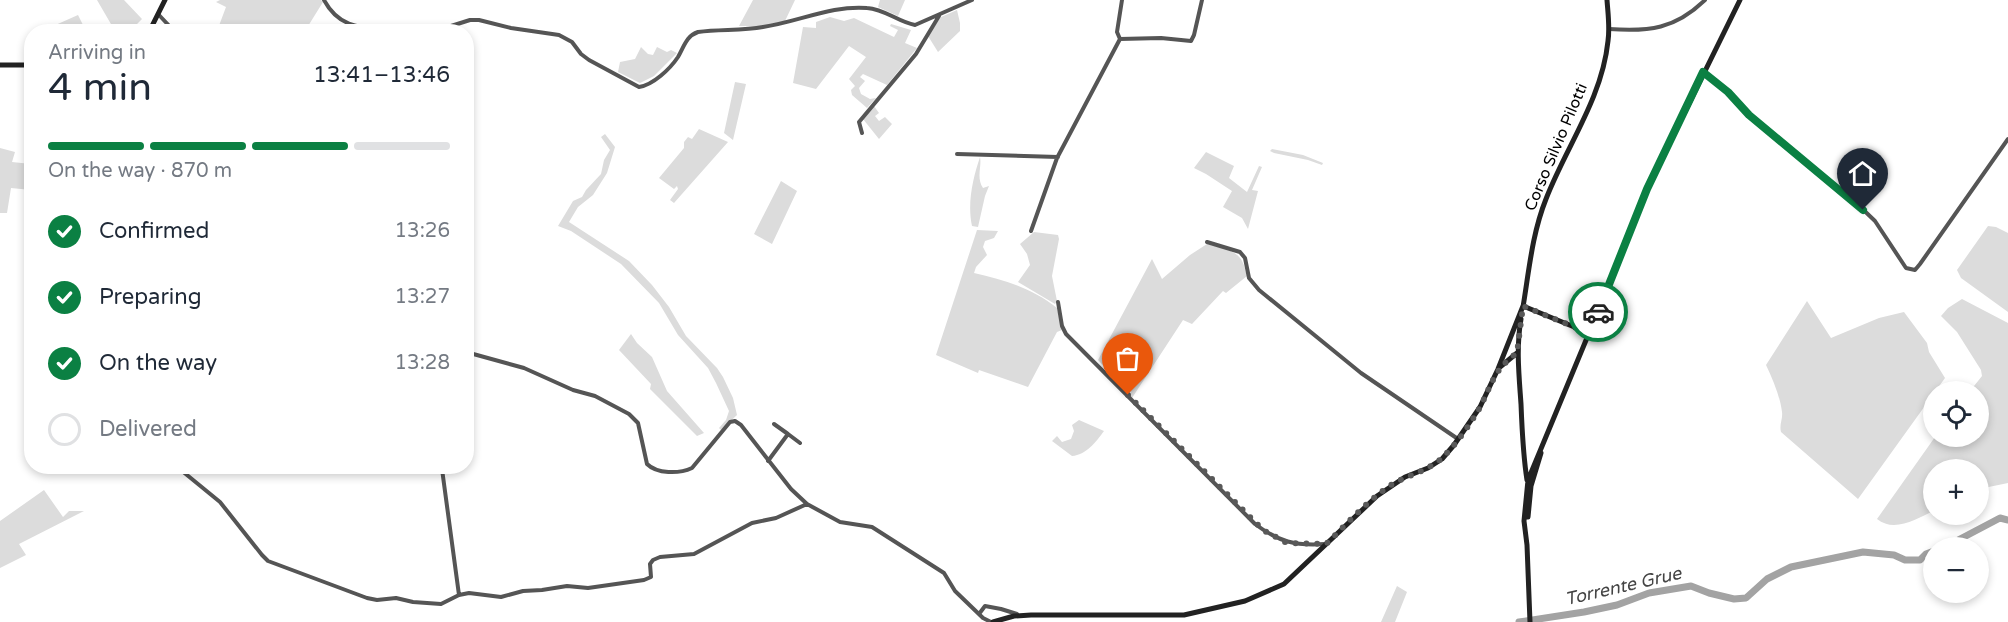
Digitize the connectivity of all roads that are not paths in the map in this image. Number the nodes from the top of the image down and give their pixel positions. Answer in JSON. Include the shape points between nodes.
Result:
{"nodes":[{"id":1,"x":165,"y":0,"type":"edge"},
{"id":2,"x":324,"y":0,"type":"edge"},
{"id":3,"x":972,"y":0,"type":"edge"},
{"id":4,"x":1122,"y":0,"type":"edge"},
{"id":5,"x":1202,"y":0,"type":"edge"},
{"id":6,"x":1607,"y":0,"type":"edge"},
{"id":7,"x":1705,"y":0,"type":"edge"},
{"id":8,"x":1740,"y":0,"type":"edge"},
{"id":9,"x":965,"y":1,"type":"edge"},
{"id":10,"x":158,"y":15,"type":"junction"},
{"id":11,"x":939,"y":15,"type":"junction"},
{"id":12,"x":153,"y":24,"type":"edge"},
{"id":13,"x":167,"y":24,"type":"edge"},
{"id":14,"x":347,"y":24,"type":"edge"},
{"id":15,"x":457,"y":24,"type":"edge"},
{"id":16,"x":1609,"y":29,"type":"junction"},
{"id":17,"x":1120,"y":39,"type":"junction"},
{"id":18,"x":0,"y":65,"type":"edge"},
{"id":19,"x":24,"y":65,"type":"edge"},
{"id":20,"x":1703,"y":72,"type":"junction"},
{"id":21,"x":862,"y":133,"type":"dead end"},
{"id":22,"x":2008,"y":139,"type":"edge"},
{"id":23,"x":957,"y":154,"type":"dead end"},
{"id":24,"x":1058,"y":157,"type":"junction"},
{"id":25,"x":1031,"y":231,"type":"dead end"},
{"id":26,"x":1207,"y":242,"type":"dead end"},
{"id":27,"x":1058,"y":303,"type":"dead end"},
{"id":28,"x":1523,"y":306,"type":"junction"},
{"id":29,"x":1589,"y":333,"type":"junction"},
{"id":30,"x":1505,"y":350,"type":"junction"},
{"id":31,"x":1517,"y":351,"type":"junction"},
{"id":32,"x":474,"y":354,"type":"edge"},
{"id":33,"x":1498,"y":369,"type":"junction"},
{"id":34,"x":1517,"y":370,"type":"junction"},
{"id":35,"x":1551,"y":423,"type":"junction"},
{"id":36,"x":774,"y":424,"type":"dead end"},
{"id":37,"x":788,"y":434,"type":"junction"},
{"id":38,"x":1459,"y":439,"type":"junction"},
{"id":39,"x":800,"y":443,"type":"dead end"},
{"id":40,"x":1524,"y":451,"type":"junction"},
{"id":41,"x":1537,"y":455,"type":"junction"},
{"id":42,"x":768,"y":461,"type":"junction"},
{"id":43,"x":1532,"y":470,"type":"junction"},
{"id":44,"x":187,"y":474,"type":"edge"},
{"id":45,"x":443,"y":474,"type":"edge"},
{"id":46,"x":1529,"y":483,"type":"junction"},
{"id":47,"x":807,"y":504,"type":"junction"},
{"id":48,"x":1326,"y":544,"type":"junction"},
{"id":49,"x":459,"y":595,"type":"junction"},
{"id":50,"x":978,"y":614,"type":"junction"},
{"id":51,"x":1021,"y":615,"type":"junction"},
{"id":52,"x":992,"y":622,"type":"edge"},
{"id":53,"x":1530,"y":622,"type":"edge"}],
"edges":[{"from":1,"to":10,"type":"main road"},
{"from":2,"to":14,"type":"street","via":[[338,19]]},
{"from":3,"to":9,"type":"street"},
{"from":4,"to":17,"type":"street","via":[[1117,32]]},
{"from":5,"to":17,"type":"street","via":[[1191,41]]},
{"from":6,"to":16,"type":"main road","name":"Corso Silvio Pilotti"},
{"from":7,"to":16,"type":"street","via":[[1671,25],[1646,30]]},
{"from":8,"to":20,"type":"main road"},
{"from":9,"to":11,"type":"street"},
{"from":10,"to":12,"type":"main road"},
{"from":10,"to":13,"type":"street"},
{"from":11,"to":15,"type":"street","via":[[915,25],[876,9],[854,7],[762,27],[698,32],[689,36],[670,67],[650,84],[639,87],[589,60],[559,35],[478,20]]},
{"from":11,"to":21,"type":"street","via":[[916,54],[859,122]]},
{"from":16,"to":28,"type":"main road","name":"Corso Silvio Pilotti","via":[[1606,57],[1589,107],[1540,216]]},
{"from":17,"to":24,"type":"street"},
{"from":18,"to":19,"type":"main road"},
{"from":20,"to":22,"type":"street","via":[[1867,213],[1911,271],[1920,264]]},
{"from":20,"to":29,"type":"main road","via":[[1647,189]]},
{"from":23,"to":24,"type":"street"},
{"from":24,"to":25,"type":"street"},
{"from":26,"to":38,"type":"street","via":[[1240,252],[1249,278],[1259,290],[1361,373]]},
{"from":27,"to":48,"type":"street","via":[[1066,334],[1255,524],[1287,543]]},
{"from":28,"to":29,"type":"main road"},
{"from":28,"to":30,"type":"main road"},
{"from":28,"to":31,"type":"main road","name":"Corso Silvio Pilotti"},
{"from":29,"to":35,"type":"main road"},
{"from":30,"to":31,"type":"main road","via":[[1510,347]]},
{"from":30,"to":33,"type":"main road"},
{"from":31,"to":33,"type":"main road"},
{"from":31,"to":34,"type":"main road","name":"Corso Silvio Pilotti"},
{"from":32,"to":42,"type":"street","via":[[524,368],[629,414],[638,423],[647,464],[657,470],[683,472],[692,468],[730,422],[741,425]]},
{"from":33,"to":34,"type":"main road","via":[[1508,365]]},
{"from":33,"to":38,"type":"main road"},
{"from":34,"to":40,"type":"main road","name":"Corso Silvio Pilotti"},
{"from":35,"to":41,"type":"main road"},
{"from":35,"to":46,"type":"main road"},
{"from":36,"to":37,"type":"street"},
{"from":37,"to":39,"type":"street"},
{"from":37,"to":42,"type":"street"},
{"from":38,"to":48,"type":"main road","via":[[1442,459],[1377,496]]},
{"from":40,"to":41,"type":"main road","via":[[1530,457]]},
{"from":40,"to":43,"type":"main road","name":"Corso Silvio Pilotti"},
{"from":40,"to":46,"type":"main road","name":"Corso Silvio Pilotti"},
{"from":41,"to":43,"type":"main road"},
{"from":42,"to":47,"type":"street"},
{"from":43,"to":46,"type":"main road","name":"Corso Silvio Pilotti"},
{"from":44,"to":49,"type":"street","via":[[220,502],[268,561],[377,600],[396,598],[441,604]]},
{"from":45,"to":49,"type":"street"},
{"from":46,"to":53,"type":"main road"},
{"from":47,"to":49,"type":"street","via":[[776,518],[752,523],[694,554],[652,560],[651,577],[644,580],[523,591],[501,597]]},
{"from":47,"to":50,"type":"street","via":[[840,522],[872,527],[944,573],[955,591]]},
{"from":48,"to":51,"type":"main road","via":[[1284,584],[1245,601],[1204,612]]},
{"from":50,"to":51,"type":"street","via":[[990,606]]},
{"from":50,"to":52,"type":"street"},
{"from":51,"to":52,"type":"main road"}]}
